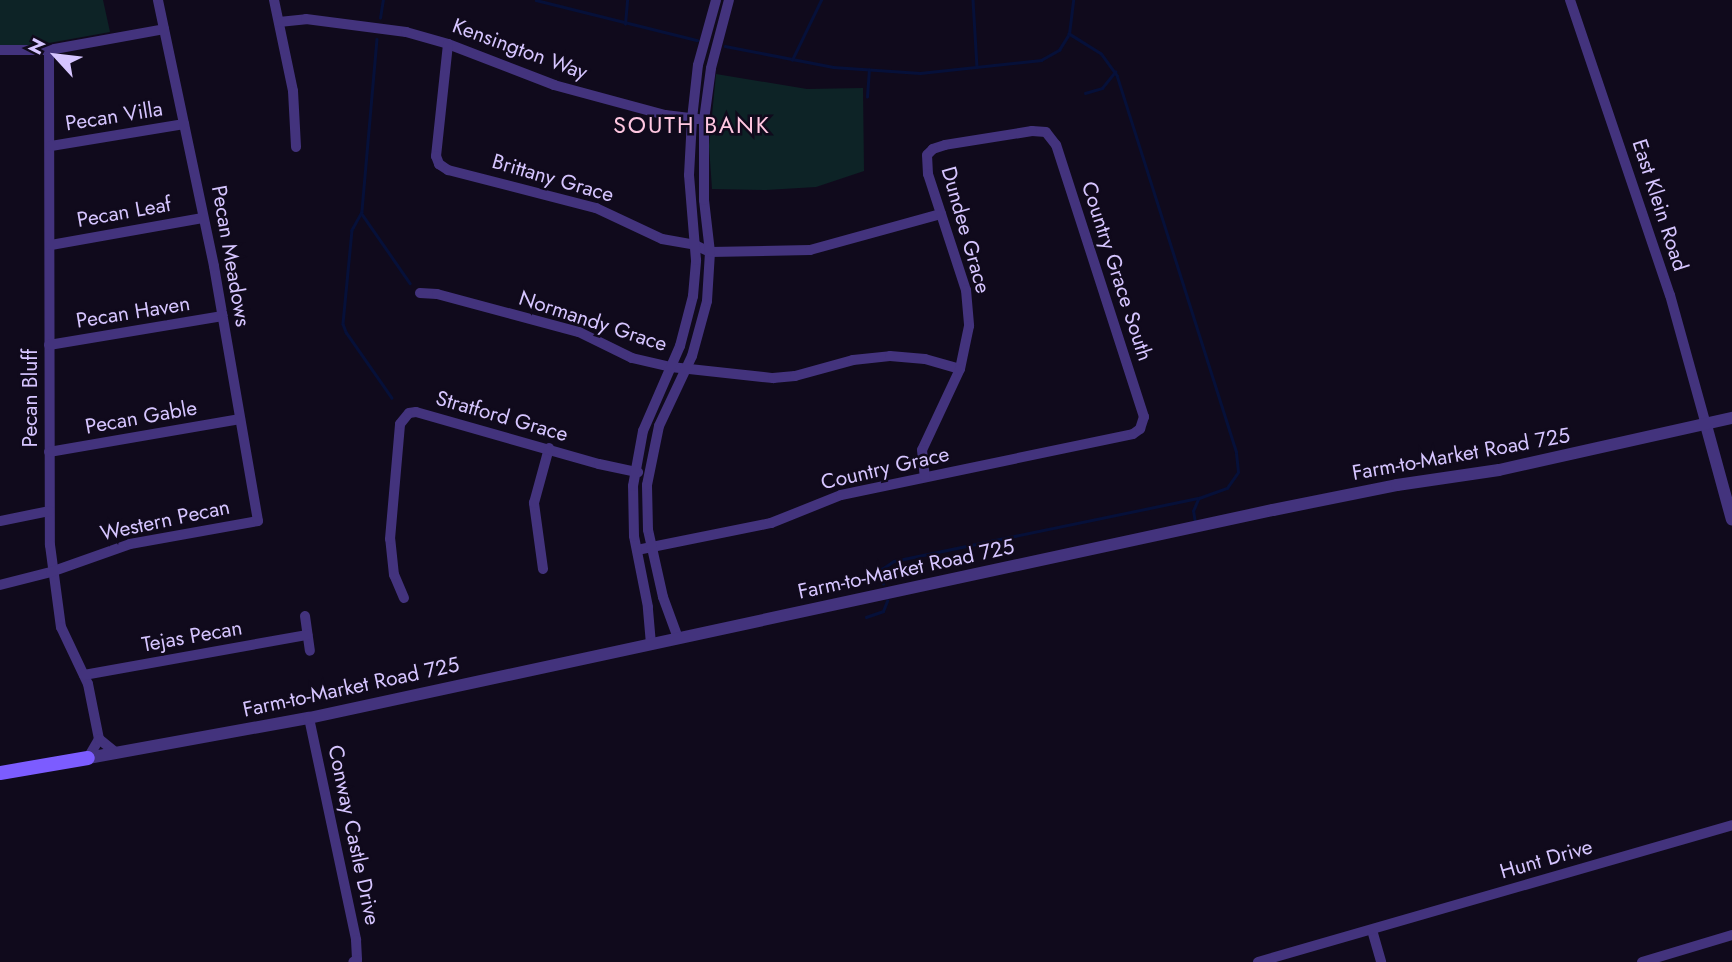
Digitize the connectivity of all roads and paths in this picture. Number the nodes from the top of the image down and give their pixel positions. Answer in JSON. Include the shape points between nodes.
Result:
{"nodes":[{"id":1,"x":158,"y":0,"type":"edge"},
{"id":2,"x":274,"y":0,"type":"edge"},
{"id":3,"x":716,"y":0,"type":"edge"},
{"id":4,"x":729,"y":0,"type":"edge"},
{"id":5,"x":1570,"y":0,"type":"edge"},
{"id":6,"x":279,"y":22,"type":"junction"},
{"id":7,"x":164,"y":29,"type":"junction"},
{"id":8,"x":447,"y":44,"type":"junction"},
{"id":9,"x":0,"y":50,"type":"edge"},
{"id":10,"x":49,"y":50,"type":"junction"},
{"id":11,"x":691,"y":119,"type":"junction"},
{"id":12,"x":704,"y":120,"type":"junction"},
{"id":13,"x":184,"y":124,"type":"junction"},
{"id":14,"x":1046,"y":132,"type":"joint"},
{"id":15,"x":51,"y":146,"type":"junction"},
{"id":16,"x":296,"y":147,"type":"dead end"},
{"id":17,"x":941,"y":214,"type":"junction"},
{"id":18,"x":203,"y":218,"type":"junction"},
{"id":19,"x":51,"y":245,"type":"junction"},
{"id":20,"x":695,"y":245,"type":"junction"},
{"id":21,"x":710,"y":252,"type":"junction"},
{"id":22,"x":420,"y":293,"type":"dead end"},
{"id":23,"x":223,"y":316,"type":"junction"},
{"id":24,"x":49,"y":345,"type":"junction"},
{"id":25,"x":671,"y":367,"type":"junction"},
{"id":26,"x":688,"y":367,"type":"junction"},
{"id":27,"x":960,"y":369,"type":"junction"},
{"id":28,"x":1732,"y":418,"type":"edge"},
{"id":29,"x":240,"y":419,"type":"junction"},
{"id":30,"x":1142,"y":425,"type":"joint"},
{"id":31,"x":1706,"y":425,"type":"junction"},
{"id":32,"x":549,"y":448,"type":"junction"},
{"id":33,"x":49,"y":452,"type":"junction"},
{"id":34,"x":634,"y":472,"type":"junction"},
{"id":35,"x":648,"y":474,"type":"junction"},
{"id":36,"x":925,"y":477,"type":"junction"},
{"id":37,"x":49,"y":511,"type":"junction"},
{"id":38,"x":1732,"y":520,"type":"edge"},
{"id":39,"x":0,"y":521,"type":"edge"},
{"id":40,"x":258,"y":521,"type":"joint"},
{"id":41,"x":652,"y":547,"type":"junction"},
{"id":42,"x":636,"y":550,"type":"junction"},
{"id":43,"x":543,"y":569,"type":"dead end"},
{"id":44,"x":51,"y":572,"type":"junction"},
{"id":45,"x":0,"y":585,"type":"edge"},
{"id":46,"x":404,"y":598,"type":"dead end"},
{"id":47,"x":665,"y":604,"type":"junction"},
{"id":48,"x":648,"y":607,"type":"junction"},
{"id":49,"x":305,"y":616,"type":"dead end"},
{"id":50,"x":307,"y":635,"type":"junction"},
{"id":51,"x":678,"y":638,"type":"junction"},
{"id":52,"x":651,"y":644,"type":"junction"},
{"id":53,"x":310,"y":651,"type":"dead end"},
{"id":54,"x":84,"y":674,"type":"junction"},
{"id":55,"x":309,"y":718,"type":"junction"},
{"id":56,"x":99,"y":739,"type":"junction"},
{"id":57,"x":115,"y":752,"type":"junction"},
{"id":58,"x":88,"y":758,"type":"junction"},
{"id":59,"x":0,"y":774,"type":"edge"},
{"id":60,"x":1732,"y":825,"type":"edge"},
{"id":61,"x":1372,"y":930,"type":"junction"},
{"id":62,"x":1732,"y":935,"type":"edge"},
{"id":63,"x":355,"y":961,"type":"edge"},
{"id":64,"x":1258,"y":962,"type":"edge"},
{"id":65,"x":1381,"y":962,"type":"edge"},
{"id":66,"x":1642,"y":962,"type":"edge"}],
"edges":[{"from":1,"to":7,"type":"street","name":"Pecan Meadows"},
{"from":2,"to":6,"type":"street"},
{"from":3,"to":11,"type":"street","via":[[698,65]]},
{"from":4,"to":12,"type":"street","via":[[711,68]]},
{"from":5,"to":31,"type":"street","name":"East Klein Road","via":[[1670,295]]},
{"from":6,"to":8,"type":"street","name":"Kensington Way","via":[[306,19],[393,30]]},
{"from":6,"to":16,"type":"street","via":[[295,102]]},
{"from":7,"to":10,"type":"street"},
{"from":7,"to":13,"type":"street","name":"Pecan Meadows"},
{"from":8,"to":11,"type":"street","name":"Kensington Way","via":[[554,85]]},
{"from":8,"to":20,"type":"street","name":"Brittany Grace","via":[[436,156],[439,164],[607,212],[662,239]]},
{"from":9,"to":10,"type":"street"},
{"from":10,"to":15,"type":"street","name":"Pecan Bluff"},
{"from":11,"to":12,"type":"street","name":"Kensington Way"},
{"from":11,"to":20,"type":"street","via":[[689,175]]},
{"from":12,"to":21,"type":"street"},
{"from":13,"to":15,"type":"street","name":"Pecan Villa"},
{"from":13,"to":18,"type":"street","name":"Pecan Meadows"},
{"from":14,"to":17,"type":"street","name":"Dundee Grace","via":[[945,145],[929,152],[927,170]]},
{"from":14,"to":30,"type":"street","name":"Country Grace South","via":[[1060,157],[1144,416]]},
{"from":15,"to":19,"type":"street","name":"Pecan Bluff"},
{"from":17,"to":21,"type":"street","name":"Brittany Grace","via":[[810,250]]},
{"from":17,"to":27,"type":"street","name":"Dundee Grace","via":[[968,303],[968,339]]},
{"from":18,"to":19,"type":"street","name":"Pecan Leaf"},
{"from":18,"to":23,"type":"street","name":"Pecan Meadows"},
{"from":19,"to":24,"type":"street","name":"Pecan Bluff"},
{"from":20,"to":21,"type":"street","name":"Brittany Grace"},
{"from":20,"to":25,"type":"street","via":[[693,296]]},
{"from":21,"to":26,"type":"street","via":[[705,315]]},
{"from":22,"to":25,"type":"street","name":"Normandy Grace","via":[[579,332],[632,358]]},
{"from":23,"to":24,"type":"street","name":"Pecan Haven"},
{"from":23,"to":29,"type":"street","name":"Pecan Meadows"},
{"from":24,"to":33,"type":"street","name":"Pecan Bluff"},
{"from":25,"to":26,"type":"street","name":"Normandy Grace"},
{"from":25,"to":34,"type":"street","via":[[647,419]]},
{"from":26,"to":27,"type":"street","name":"Normandy Grace","via":[[773,378],[890,356]]},
{"from":26,"to":35,"type":"street","via":[[663,414]]},
{"from":27,"to":36,"type":"street","name":"Dundee Grace","via":[[924,443]]},
{"from":28,"to":31,"type":"street","name":"Farm-to-Market Road 725"},
{"from":29,"to":33,"type":"street","name":"Pecan Gable"},
{"from":29,"to":40,"type":"street","name":"Pecan Meadows"},
{"from":30,"to":36,"type":"street","name":"Country Grace","via":[[1133,434]]},
{"from":31,"to":38,"type":"street"},
{"from":31,"to":51,"type":"street","name":"Farm-to-Market Road 725","via":[[1499,470],[1287,507]]},
{"from":32,"to":34,"type":"street","name":"Stratford Grace"},
{"from":32,"to":43,"type":"street","via":[[534,503]]},
{"from":32,"to":46,"type":"street","name":"Stratford Grace","via":[[416,412],[403,417],[390,539],[394,575]]},
{"from":33,"to":37,"type":"street","name":"Pecan Bluff"},
{"from":34,"to":35,"type":"street","name":"Stratford Grace"},
{"from":34,"to":42,"type":"street"},
{"from":35,"to":41,"type":"street","via":[[646,507]]},
{"from":36,"to":41,"type":"street","name":"Country Grace","via":[[832,498],[771,523]]},
{"from":37,"to":39,"type":"street"},
{"from":37,"to":44,"type":"street","name":"Pecan Bluff"},
{"from":40,"to":44,"type":"street","name":"Western Pecan","via":[[130,544]]},
{"from":41,"to":42,"type":"street","name":"Country Grace"},
{"from":41,"to":47,"type":"street"},
{"from":42,"to":48,"type":"street"},
{"from":44,"to":45,"type":"street","name":"Western Pecan"},
{"from":44,"to":54,"type":"street","name":"Pecan Bluff","via":[[61,626]]},
{"from":47,"to":48,"type":"street"},
{"from":47,"to":51,"type":"street"},
{"from":48,"to":52,"type":"street"},
{"from":49,"to":50,"type":"street"},
{"from":50,"to":53,"type":"street"},
{"from":50,"to":54,"type":"street","name":"Tejas Pecan"},
{"from":51,"to":52,"type":"street","name":"Farm-to-Market Road 725"},
{"from":52,"to":55,"type":"street","name":"Farm-to-Market Road 725"},
{"from":54,"to":56,"type":"street","name":"Pecan Bluff"},
{"from":55,"to":57,"type":"street","name":"Farm-to-Market Road 725"},
{"from":55,"to":63,"type":"street","name":"Conway Castle Drive","via":[[356,940]]},
{"from":56,"to":57,"type":"street"},
{"from":56,"to":58,"type":"street"},
{"from":57,"to":58,"type":"street","name":"Farm-to-Market Road 725"},
{"from":58,"to":59,"type":"main road"},
{"from":60,"to":61,"type":"street","name":"Hunt Drive"},
{"from":61,"to":64,"type":"street","name":"Hunt Drive"},
{"from":61,"to":65,"type":"street"},
{"from":62,"to":66,"type":"street"}]}
